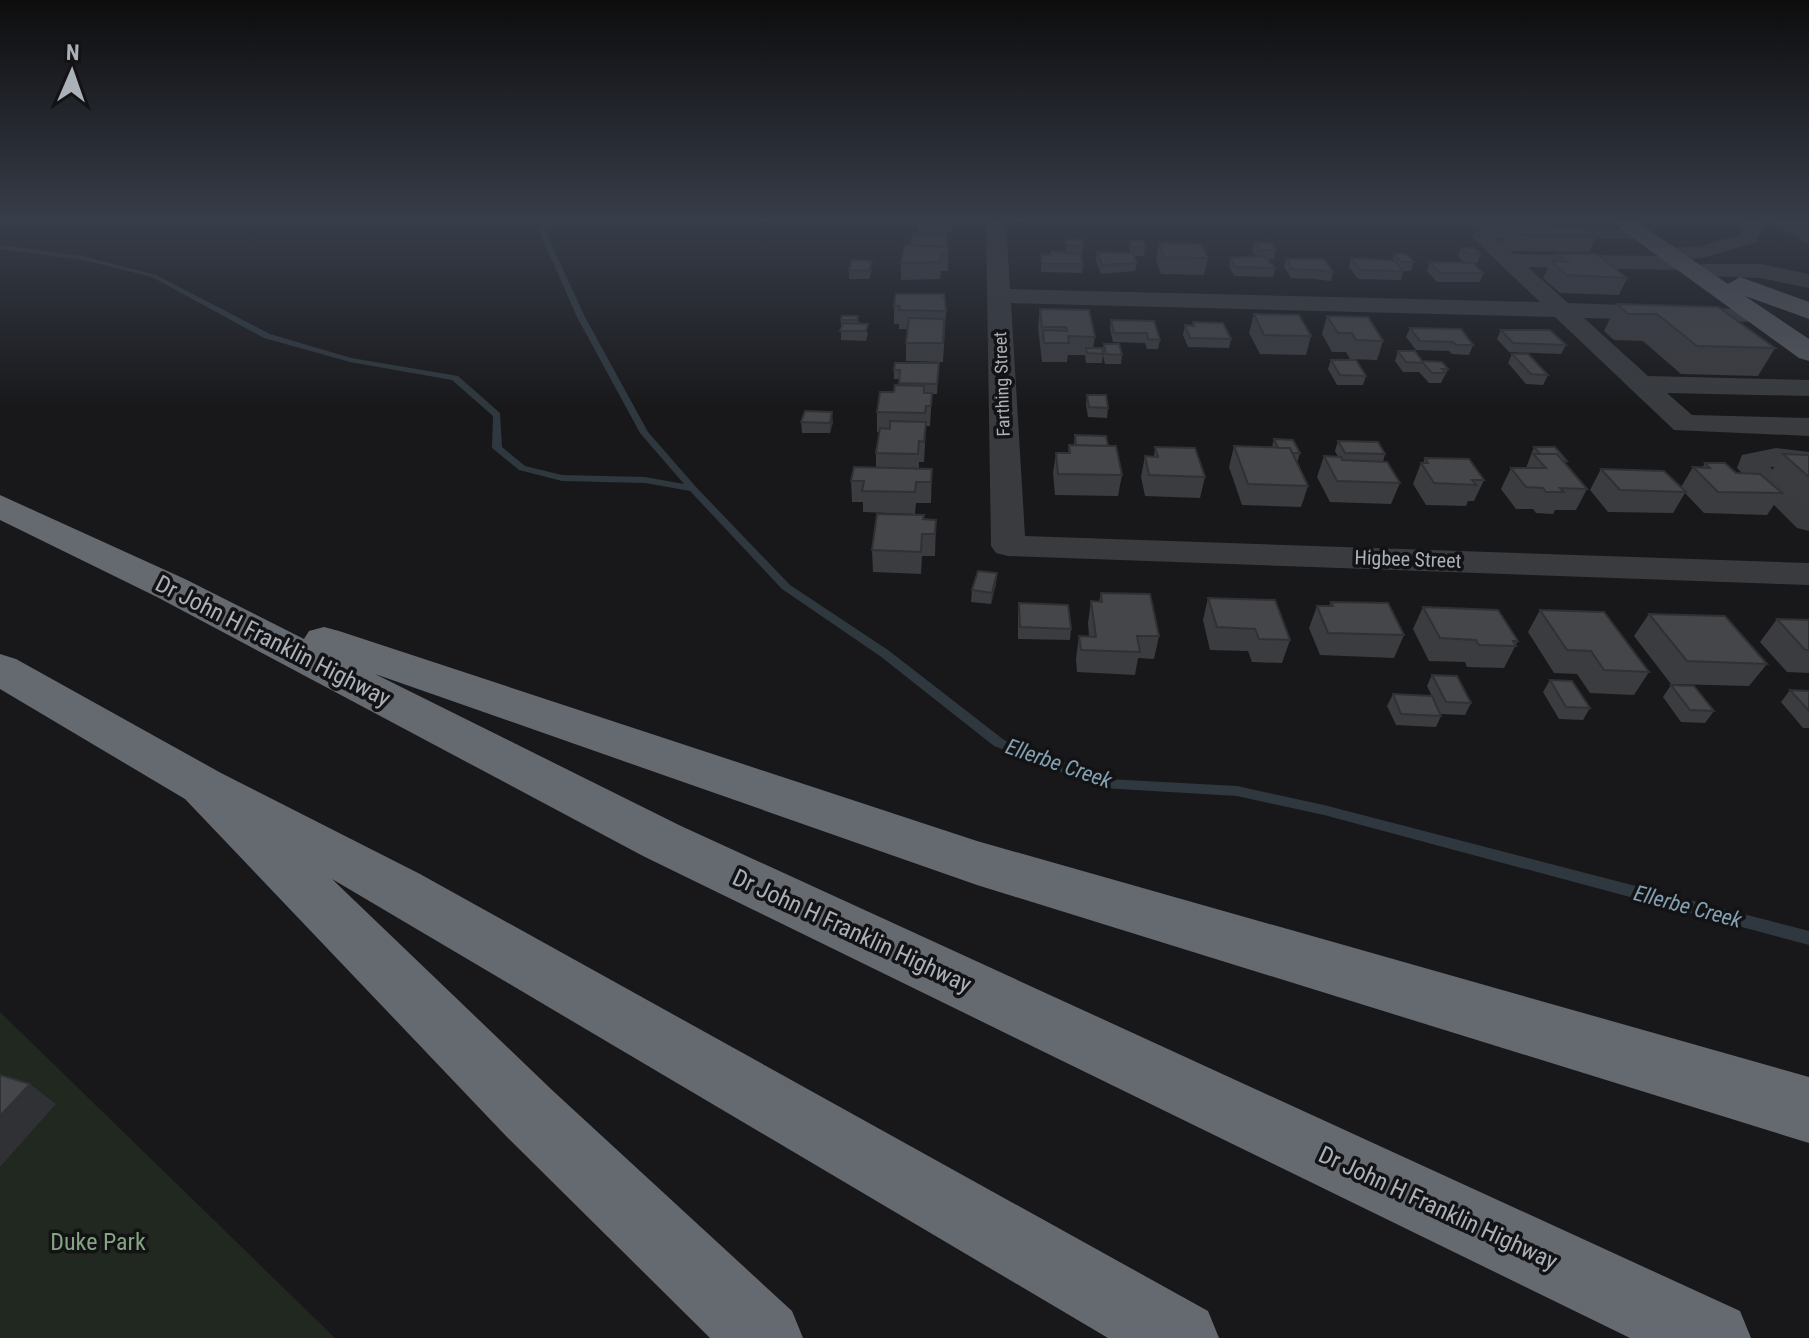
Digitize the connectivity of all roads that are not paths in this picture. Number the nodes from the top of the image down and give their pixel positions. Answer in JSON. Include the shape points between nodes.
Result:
{"nodes":[{"id":1,"x":999,"y":284,"type":"edge"},
{"id":2,"x":1532,"y":284,"type":"edge"},
{"id":3,"x":1640,"y":284,"type":"edge"},
{"id":4,"x":1716,"y":284,"type":"edge"},
{"id":5,"x":1752,"y":284,"type":"edge"},
{"id":6,"x":999,"y":296,"type":"junction"},
{"id":7,"x":1559,"y":310,"type":"junction"},
{"id":8,"x":1809,"y":311,"type":"edge"},
{"id":9,"x":1678,"y":313,"type":"junction"},
{"id":10,"x":1756,"y":315,"type":"junction"},
{"id":11,"x":1809,"y":325,"type":"edge"},
{"id":12,"x":1809,"y":352,"type":"edge"},
{"id":13,"x":1641,"y":384,"type":"junction"},
{"id":14,"x":1809,"y":388,"type":"edge"},
{"id":15,"x":1809,"y":427,"type":"edge"},
{"id":16,"x":1809,"y":461,"type":"edge"},
{"id":17,"x":0,"y":506,"type":"edge"},
{"id":18,"x":1809,"y":521,"type":"edge"},
{"id":19,"x":1008,"y":546,"type":"joint"},
{"id":20,"x":1809,"y":574,"type":"edge"},
{"id":21,"x":171,"y":588,"type":"junction"},
{"id":22,"x":0,"y":669,"type":"edge"},
{"id":23,"x":203,"y":786,"type":"junction"},
{"id":24,"x":1809,"y":1110,"type":"edge"},
{"id":25,"x":765,"y":1338,"type":"edge"},
{"id":26,"x":1181,"y":1338,"type":"edge"},
{"id":27,"x":1713,"y":1338,"type":"edge"}],
"edges":[{"from":1,"to":6,"type":"street","name":"Farthing Street"},
{"from":2,"to":7,"type":"street"},
{"from":3,"to":9,"type":"street"},
{"from":4,"to":10,"type":"main road"},
{"from":5,"to":8,"type":"main road"},
{"from":6,"to":7,"type":"street"},
{"from":6,"to":19,"type":"street","name":"Farthing Street"},
{"from":7,"to":9,"type":"street"},
{"from":7,"to":13,"type":"street"},
{"from":9,"to":10,"type":"street"},
{"from":10,"to":11,"type":"main road"},
{"from":10,"to":12,"type":"main road"},
{"from":13,"to":14,"type":"street"},
{"from":13,"to":15,"type":"street","via":[[1684,424]]},
{"from":16,"to":18,"type":"street","via":[[1776,457],[1753,462],[1755,473]]},
{"from":17,"to":21,"type":"highway","name":"Dr John H Franklin Highway"},
{"from":19,"to":20,"type":"street","name":"Higbee Street"},
{"from":21,"to":24,"type":"highway","via":[[977,863]]},
{"from":21,"to":27,"type":"highway","name":"Dr John H Franklin Highway","via":[[662,841]]},
{"from":22,"to":23,"type":"highway"},
{"from":23,"to":25,"type":"highway","via":[[529,1113]]},
{"from":23,"to":26,"type":"highway","via":[[401,890]]}]}
